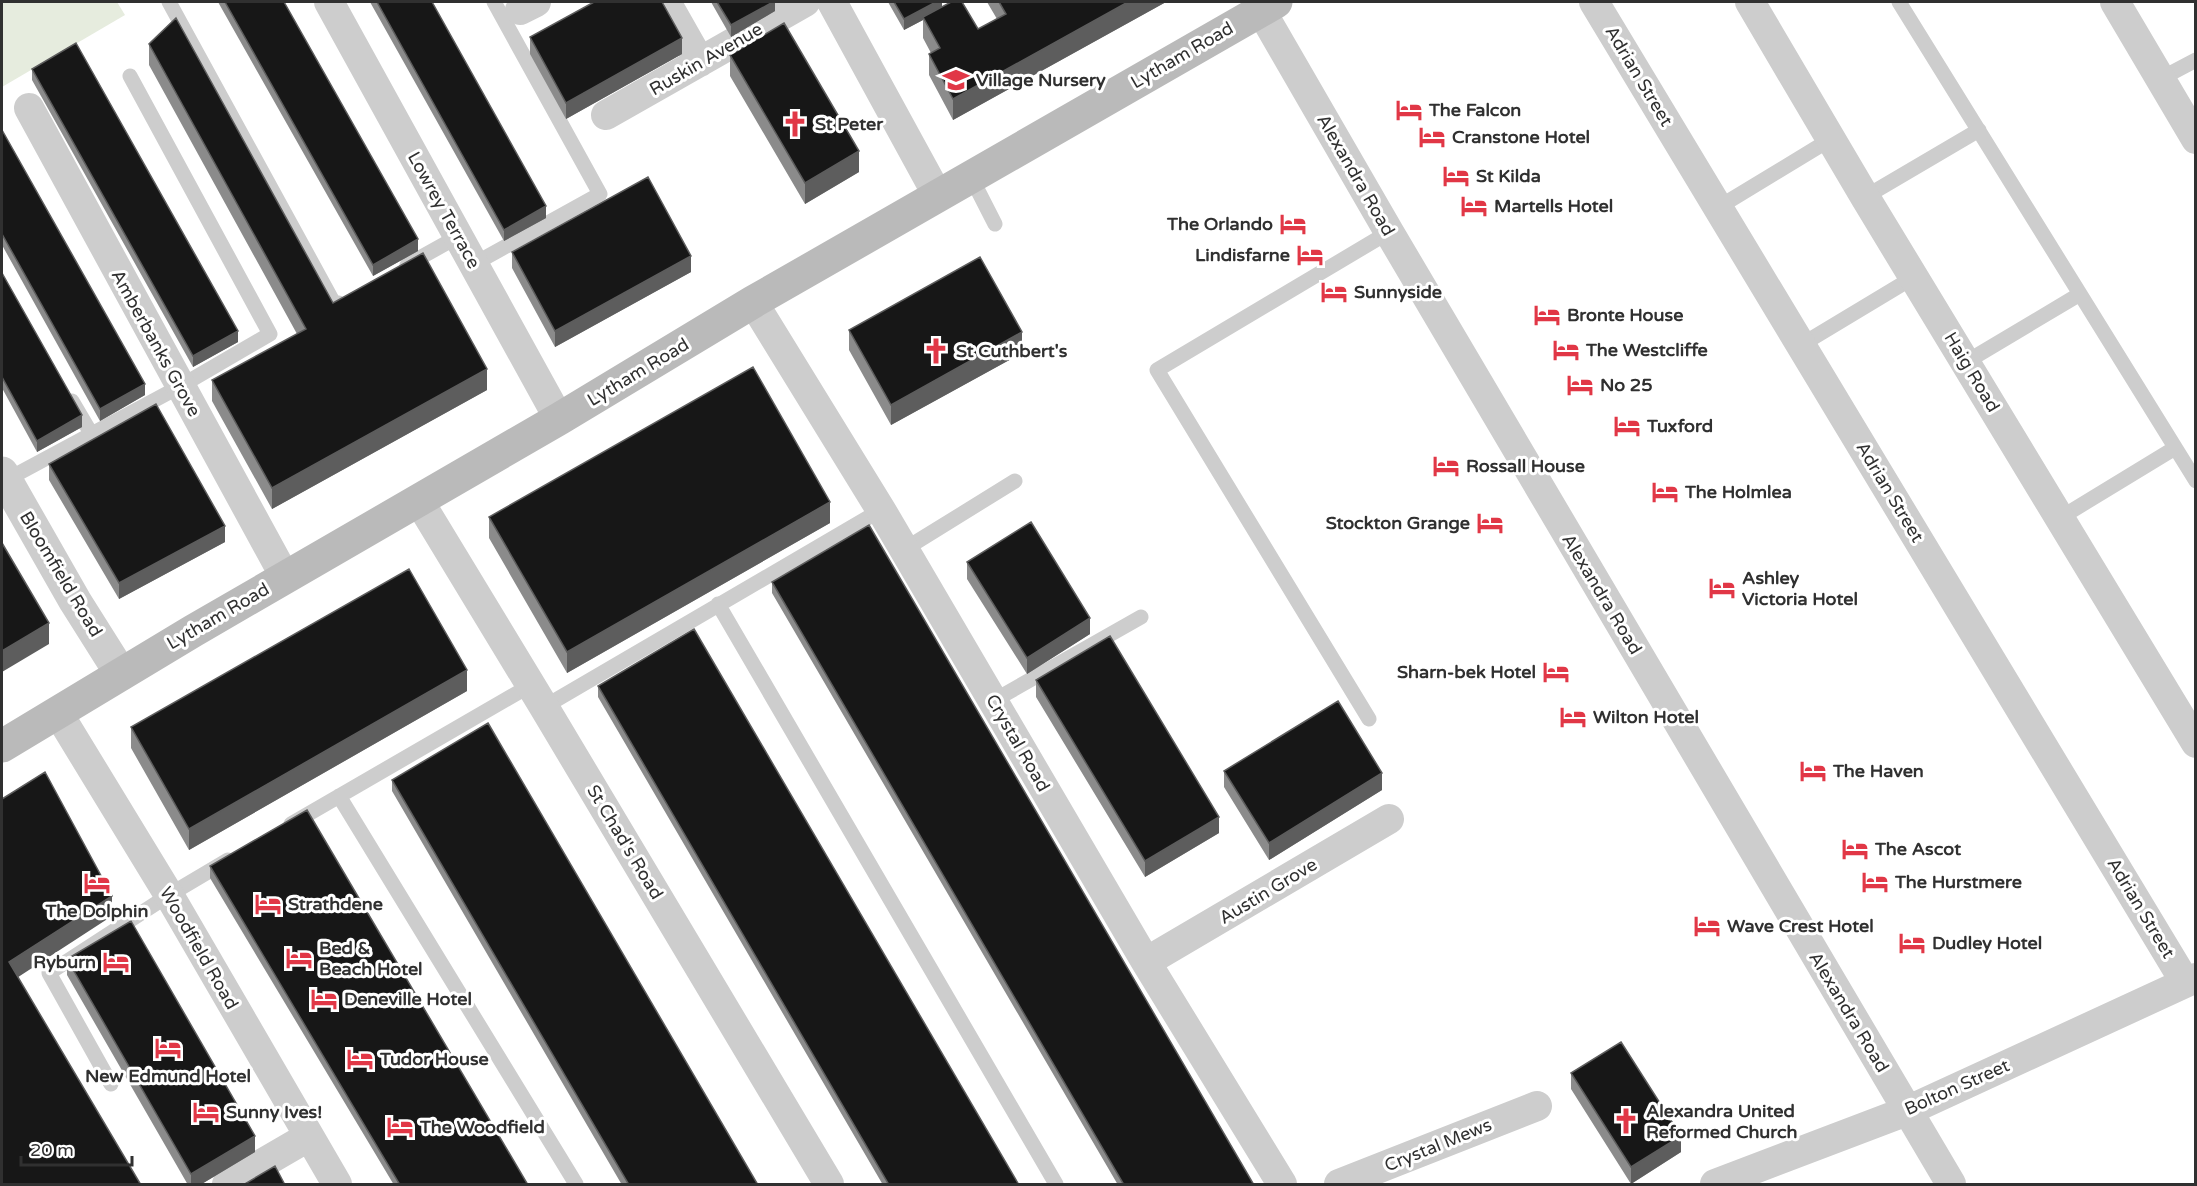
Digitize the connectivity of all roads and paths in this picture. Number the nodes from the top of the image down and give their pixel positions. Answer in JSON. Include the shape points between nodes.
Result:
{"nodes":[{"id":1,"x":169,"y":2,"type":"edge"},
{"id":2,"x":329,"y":2,"type":"edge"},
{"id":3,"x":666,"y":2,"type":"edge"},
{"id":4,"x":805,"y":2,"type":"edge"},
{"id":5,"x":832,"y":2,"type":"edge"},
{"id":6,"x":1594,"y":2,"type":"edge"},
{"id":7,"x":1750,"y":2,"type":"edge"},
{"id":8,"x":1899,"y":2,"type":"edge"},
{"id":9,"x":2115,"y":2,"type":"edge"},
{"id":10,"x":517,"y":4,"type":"edge"},
{"id":11,"x":1264,"y":4,"type":"edge"},
{"id":12,"x":2196,"y":60,"type":"edge"},
{"id":13,"x":700,"y":62,"type":"junction"},
{"id":14,"x":130,"y":76,"type":"dead end"},
{"id":15,"x":2160,"y":80,"type":"junction"},
{"id":16,"x":29,"y":108,"type":"dead end"},
{"id":17,"x":606,"y":115,"type":"dead end"},
{"id":18,"x":1979,"y":130,"type":"junction"},
{"id":19,"x":2196,"y":138,"type":"edge"},
{"id":20,"x":1831,"y":139,"type":"junction"},
{"id":21,"x":970,"y":177,"type":"junction"},
{"id":22,"x":938,"y":196,"type":"junction"},
{"id":23,"x":1865,"y":196,"type":"junction"},
{"id":24,"x":1719,"y":207,"type":"junction"},
{"id":25,"x":995,"y":224,"type":"dead end"},
{"id":26,"x":1389,"y":232,"type":"junction"},
{"id":27,"x":459,"y":236,"type":"junction"},
{"id":28,"x":474,"y":264,"type":"junction"},
{"id":29,"x":393,"y":273,"type":"edge"},
{"id":30,"x":1914,"y":277,"type":"junction"},
{"id":31,"x":2079,"y":294,"type":"junction"},
{"id":32,"x":354,"y":295,"type":"edge"},
{"id":33,"x":753,"y":302,"type":"junction"},
{"id":34,"x":1801,"y":345,"type":"junction"},
{"id":35,"x":1966,"y":362,"type":"junction"},
{"id":36,"x":179,"y":387,"type":"junction"},
{"id":37,"x":66,"y":389,"type":"edge"},
{"id":38,"x":559,"y":419,"type":"junction"},
{"id":39,"x":92,"y":435,"type":"junction"},
{"id":40,"x":2175,"y":448,"type":"junction"},
{"id":41,"x":1015,"y":481,"type":"dead end"},
{"id":42,"x":2196,"y":481,"type":"edge"},
{"id":43,"x":7,"y":491,"type":"edge"},
{"id":44,"x":419,"y":501,"type":"junction"},
{"id":45,"x":881,"y":510,"type":"junction"},
{"id":46,"x":2060,"y":518,"type":"junction"},
{"id":47,"x":904,"y":549,"type":"junction"},
{"id":48,"x":285,"y":577,"type":"junction"},
{"id":49,"x":718,"y":604,"type":"junction"},
{"id":50,"x":1141,"y":617,"type":"dead end"},
{"id":51,"x":121,"y":674,"type":"junction"},
{"id":52,"x":537,"y":696,"type":"junction"},
{"id":53,"x":993,"y":701,"type":"junction"},
{"id":54,"x":58,"y":713,"type":"junction"},
{"id":55,"x":1368,"y":719,"type":"dead end"},
{"id":56,"x":2196,"y":742,"type":"edge"},
{"id":57,"x":2,"y":746,"type":"edge"},
{"id":58,"x":339,"y":796,"type":"junction"},
{"id":59,"x":1389,"y":819,"type":"dead end"},
{"id":60,"x":279,"y":831,"type":"edge"},
{"id":61,"x":239,"y":854,"type":"edge"},
{"id":62,"x":169,"y":895,"type":"junction"},
{"id":63,"x":1146,"y":963,"type":"junction"},
{"id":64,"x":2190,"y":980,"type":"edge"},
{"id":65,"x":111,"y":1084,"type":"dead end"},
{"id":66,"x":1537,"y":1106,"type":"dead end"},
{"id":67,"x":1907,"y":1111,"type":"junction"},
{"id":68,"x":308,"y":1137,"type":"junction"},
{"id":69,"x":227,"y":1185,"type":"edge"},
{"id":70,"x":337,"y":1185,"type":"edge"},
{"id":71,"x":576,"y":1185,"type":"edge"},
{"id":72,"x":829,"y":1185,"type":"edge"},
{"id":73,"x":1056,"y":1185,"type":"edge"},
{"id":74,"x":1282,"y":1185,"type":"edge"},
{"id":75,"x":1339,"y":1185,"type":"edge"},
{"id":76,"x":1715,"y":1185,"type":"edge"},
{"id":77,"x":1951,"y":1185,"type":"edge"}],
"edges":[{"from":1,"to":32,"type":"lane","via":[[334,305]]},
{"from":2,"to":27,"type":"street","name":"Lowrey Terrace"},
{"from":3,"to":13,"type":"street"},
{"from":4,"to":13,"type":"street","name":"Ruskin Avenue"},
{"from":5,"to":22,"type":"street"},
{"from":6,"to":24,"type":"street","name":"Adrian Street"},
{"from":7,"to":20,"type":"street","name":"Haig Road"},
{"from":8,"to":18,"type":"lane"},
{"from":9,"to":15,"type":"street"},
{"from":10,"to":28,"type":"lane","via":[[600,194]]},
{"from":11,"to":21,"type":"main road","name":"Lytham Road"},
{"from":11,"to":26,"type":"street","name":"Alexandra Road"},
{"from":12,"to":15,"type":"lane"},
{"from":13,"to":17,"type":"street","name":"Ruskin Avenue"},
{"from":14,"to":36,"type":"lane","via":[[270,333]]},
{"from":15,"to":19,"type":"street"},
{"from":16,"to":36,"type":"street","name":"Amberbanks Grove"},
{"from":18,"to":23,"type":"lane"},
{"from":18,"to":31,"type":"lane"},
{"from":20,"to":23,"type":"street","name":"Haig Road"},
{"from":20,"to":24,"type":"lane"},
{"from":21,"to":22,"type":"main road","name":"Lytham Road"},
{"from":21,"to":25,"type":"lane"},
{"from":22,"to":33,"type":"main road","name":"Lytham Road"},
{"from":23,"to":30,"type":"street","name":"Haig Road"},
{"from":24,"to":34,"type":"street","name":"Adrian Street"},
{"from":26,"to":55,"type":"lane","via":[[1157,370]]},
{"from":26,"to":67,"type":"street","name":"Alexandra Road"},
{"from":27,"to":28,"type":"street","name":"Lowrey Terrace"},
{"from":27,"to":29,"type":"lane"},
{"from":28,"to":38,"type":"street","name":"Lowrey Terrace"},
{"from":30,"to":34,"type":"lane"},
{"from":30,"to":35,"type":"street","name":"Haig Road"},
{"from":31,"to":35,"type":"lane"},
{"from":31,"to":40,"type":"lane"},
{"from":33,"to":38,"type":"main road","name":"Lytham Road"},
{"from":33,"to":45,"type":"street","name":"Crystal Road"},
{"from":34,"to":64,"type":"street","name":"Adrian Street"},
{"from":35,"to":46,"type":"street","name":"Haig Road"},
{"from":36,"to":39,"type":"lane"},
{"from":36,"to":48,"type":"street","name":"Amberbanks Grove"},
{"from":37,"to":39,"type":"lane"},
{"from":38,"to":44,"type":"main road","name":"Lytham Road"},
{"from":39,"to":43,"type":"lane"},
{"from":40,"to":42,"type":"lane"},
{"from":40,"to":46,"type":"lane"},
{"from":41,"to":47,"type":"lane"},
{"from":43,"to":51,"type":"street","name":"Bloomfield Road"},
{"from":44,"to":48,"type":"main road","name":"Lytham Road"},
{"from":44,"to":52,"type":"street","name":"St Chad's Road"},
{"from":45,"to":47,"type":"street","name":"Crystal Road"},
{"from":45,"to":49,"type":"lane"},
{"from":46,"to":56,"type":"street","name":"Haig Road"},
{"from":47,"to":53,"type":"street","name":"Crystal Road"},
{"from":48,"to":51,"type":"main road","name":"Lytham Road"},
{"from":49,"to":52,"type":"lane"},
{"from":49,"to":73,"type":"lane"},
{"from":50,"to":53,"type":"lane"},
{"from":51,"to":54,"type":"main road","name":"Lytham Road"},
{"from":52,"to":58,"type":"lane"},
{"from":52,"to":72,"type":"street","name":"St Chad's Road"},
{"from":53,"to":63,"type":"street","name":"Crystal Road"},
{"from":54,"to":57,"type":"main road","name":"Lytham Road"},
{"from":54,"to":62,"type":"street","name":"Woodfield Road"},
{"from":58,"to":60,"type":"lane"},
{"from":58,"to":71,"type":"lane"},
{"from":59,"to":63,"type":"street","name":"Austin Grove"},
{"from":61,"to":62,"type":"lane"},
{"from":62,"to":65,"type":"lane","via":[[49,973]]},
{"from":62,"to":68,"type":"street","name":"Woodfield Road"},
{"from":63,"to":74,"type":"street","name":"Crystal Road"},
{"from":64,"to":67,"type":"street","name":"Bolton Street"},
{"from":66,"to":75,"type":"street","name":"Crystal Mews"},
{"from":67,"to":76,"type":"street","name":"Bolton Street"},
{"from":67,"to":77,"type":"street","name":"Alexandra Road"},
{"from":68,"to":69,"type":"street"},
{"from":68,"to":70,"type":"street","name":"Woodfield Road"}]}
